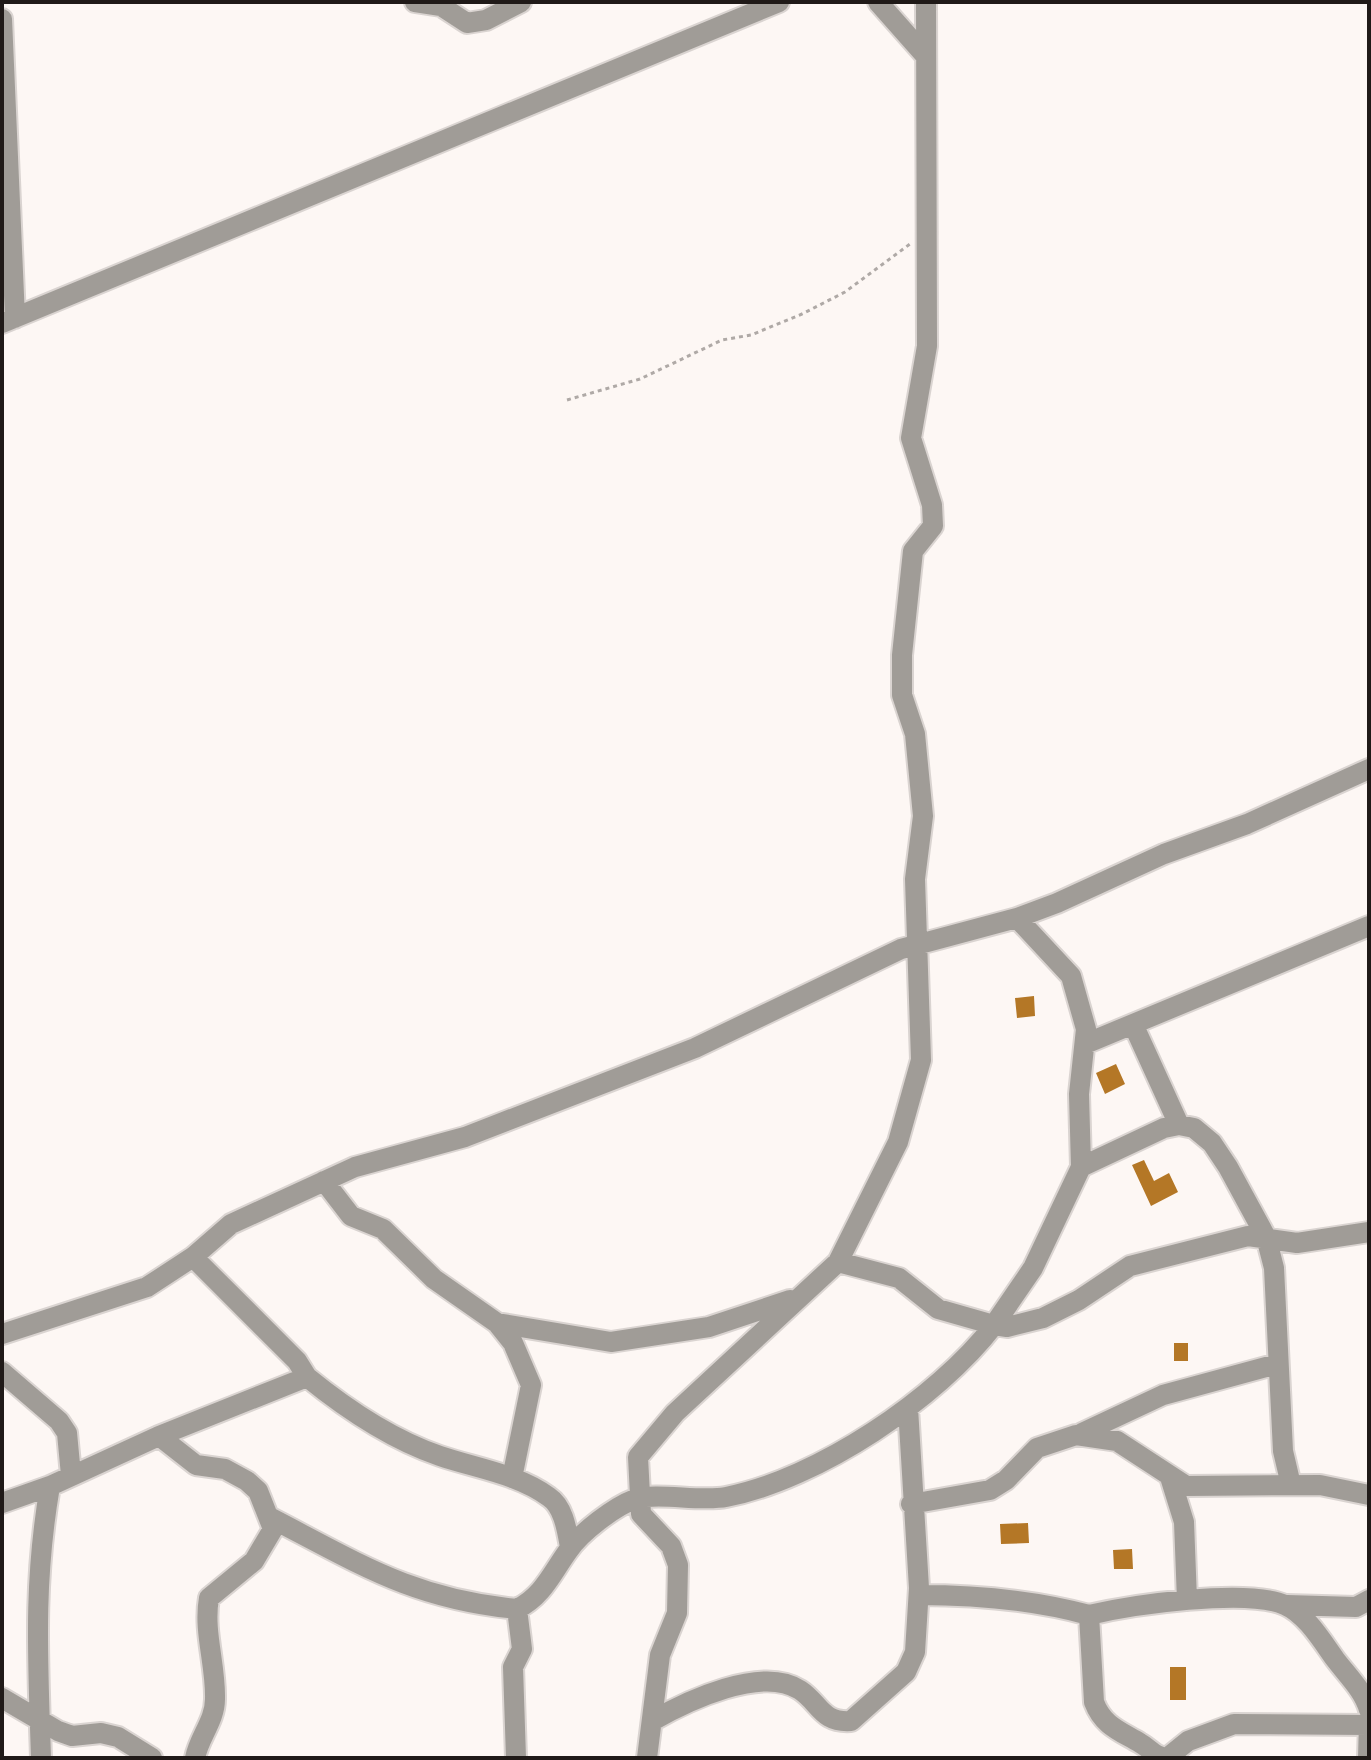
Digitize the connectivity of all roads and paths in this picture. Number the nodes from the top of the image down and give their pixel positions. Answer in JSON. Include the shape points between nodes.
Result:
{"nodes":[{"id":1,"x":415,"y":2,"type":"edge"},
{"id":2,"x":521,"y":2,"type":"edge"},
{"id":3,"x":779,"y":2,"type":"edge"},
{"id":4,"x":878,"y":2,"type":"edge"},
{"id":5,"x":926,"y":2,"type":"edge"},
{"id":6,"x":441,"y":4,"type":"edge"},
{"id":7,"x":2,"y":19,"type":"edge"},
{"id":8,"x":2,"y":48,"type":"edge"},
{"id":9,"x":924,"y":54,"type":"junction"},
{"id":10,"x":6,"y":224,"type":"edge"},
{"id":11,"x":925,"y":230,"type":"junction"},
{"id":12,"x":8,"y":320,"type":"edge"},
{"id":13,"x":567,"y":400,"type":"dead end"},
{"id":14,"x":1369,"y":769,"type":"edge"},
{"id":15,"x":1017,"y":918,"type":"junction"},
{"id":16,"x":1369,"y":926,"type":"edge"},
{"id":17,"x":919,"y":942,"type":"junction"},
{"id":18,"x":1133,"y":1024,"type":"junction"},
{"id":19,"x":1085,"y":1044,"type":"junction"},
{"id":20,"x":1179,"y":1125,"type":"junction"},
{"id":21,"x":1081,"y":1167,"type":"junction"},
{"id":22,"x":324,"y":1181,"type":"junction"},
{"id":23,"x":1369,"y":1232,"type":"edge"},
{"id":24,"x":1266,"y":1237,"type":"junction"},
{"id":25,"x":193,"y":1257,"type":"junction"},
{"id":26,"x":838,"y":1262,"type":"junction"},
{"id":27,"x":802,"y":1295,"type":"junction"},
{"id":28,"x":497,"y":1323,"type":"junction"},
{"id":29,"x":994,"y":1325,"type":"junction"},
{"id":30,"x":2,"y":1334,"type":"edge"},
{"id":31,"x":1277,"y":1364,"type":"junction"},
{"id":32,"x":2,"y":1372,"type":"edge"},
{"id":33,"x":307,"y":1377,"type":"junction"},
{"id":34,"x":908,"y":1408,"type":"junction"},
{"id":35,"x":1076,"y":1435,"type":"junction"},
{"id":36,"x":159,"y":1436,"type":"junction"},
{"id":37,"x":71,"y":1475,"type":"junction"},
{"id":38,"x":1170,"y":1477,"type":"junction"},
{"id":39,"x":512,"y":1478,"type":"junction"},
{"id":40,"x":1291,"y":1485,"type":"junction"},
{"id":41,"x":50,"y":1486,"type":"junction"},
{"id":42,"x":1369,"y":1495,"type":"edge"},
{"id":43,"x":637,"y":1498,"type":"junction"},
{"id":44,"x":2,"y":1503,"type":"edge"},
{"id":45,"x":911,"y":1504,"type":"junction"},
{"id":46,"x":271,"y":1518,"type":"junction"},
{"id":47,"x":570,"y":1547,"type":"junction"},
{"id":48,"x":919,"y":1595,"type":"junction"},
{"id":49,"x":1187,"y":1600,"type":"junction"},
{"id":50,"x":1369,"y":1600,"type":"edge"},
{"id":51,"x":1287,"y":1605,"type":"junction"},
{"id":52,"x":517,"y":1609,"type":"junction"},
{"id":53,"x":1089,"y":1615,"type":"junction"},
{"id":54,"x":2,"y":1698,"type":"edge"},
{"id":55,"x":1369,"y":1710,"type":"edge"},
{"id":56,"x":652,"y":1721,"type":"junction"},
{"id":57,"x":40,"y":1722,"type":"junction"},
{"id":58,"x":1369,"y":1724,"type":"edge"},
{"id":59,"x":41,"y":1758,"type":"edge"},
{"id":60,"x":152,"y":1758,"type":"edge"},
{"id":61,"x":195,"y":1758,"type":"edge"},
{"id":62,"x":516,"y":1758,"type":"edge"},
{"id":63,"x":647,"y":1758,"type":"edge"},
{"id":64,"x":1368,"y":1758,"type":"edge"}],
"edges":[{"from":1,"to":6,"type":"street"},
{"from":2,"to":6,"type":"street","via":[[486,20],[467,23]]},
{"from":3,"to":12,"type":"street"},
{"from":4,"to":9,"type":"street"},
{"from":5,"to":9,"type":"street"},
{"from":7,"to":8,"type":"street"},
{"from":8,"to":10,"type":"street"},
{"from":9,"to":11,"type":"street"},
{"from":10,"to":12,"type":"street"},
{"from":11,"to":13,"type":"path","via":[[845,292],[802,314],[751,335],[722,340],[640,379]]},
{"from":11,"to":17,"type":"street","via":[[927,346],[911,438],[932,505],[933,526],[913,551],[902,655],[902,695],[915,734],[923,816],[915,879]]},
{"from":14,"to":15,"type":"street"},
{"from":15,"to":17,"type":"street"},
{"from":15,"to":19,"type":"street","via":[[1071,976],[1086,1029]]},
{"from":16,"to":18,"type":"street"},
{"from":17,"to":22,"type":"street","via":[[695,1048],[465,1137],[355,1167]]},
{"from":17,"to":26,"type":"street","via":[[921,1060],[898,1142]]},
{"from":18,"to":19,"type":"street"},
{"from":18,"to":20,"type":"street"},
{"from":19,"to":21,"type":"street","via":[[1079,1094]]},
{"from":20,"to":21,"type":"street"},
{"from":20,"to":24,"type":"street","via":[[1194,1128],[1212,1143]]},
{"from":21,"to":29,"type":"street","via":[[1033,1268]]},
{"from":22,"to":25,"type":"street","via":[[231,1224]]},
{"from":22,"to":28,"type":"street","via":[[351,1216],[383,1229],[434,1279]]},
{"from":23,"to":24,"type":"street","via":[[1297,1243]]},
{"from":24,"to":29,"type":"street","via":[[1248,1236],[1130,1266],[1043,1318]]},
{"from":24,"to":31,"type":"street","via":[[1274,1268]]},
{"from":25,"to":30,"type":"street","via":[[147,1287]]},
{"from":25,"to":33,"type":"street"},
{"from":26,"to":27,"type":"street"},
{"from":26,"to":29,"type":"street","via":[[899,1278],[938,1309]]},
{"from":27,"to":28,"type":"street","via":[[709,1327],[611,1342]]},
{"from":27,"to":43,"type":"street","via":[[675,1413],[638,1457]]},
{"from":28,"to":39,"type":"street","via":[[513,1343],[531,1385]]},
{"from":29,"to":34,"type":"street"},
{"from":31,"to":35,"type":"street","via":[[1163,1395]]},
{"from":31,"to":40,"type":"street","via":[[1283,1451]]},
{"from":32,"to":37,"type":"street","via":[[59,1421],[67,1433]]},
{"from":33,"to":36,"type":"street"},
{"from":33,"to":39,"type":"street","via":[[364,1418],[436,1455]]},
{"from":34,"to":43,"type":"street","via":[[809,1468],[752,1492],[718,1498]]},
{"from":34,"to":45,"type":"street"},
{"from":35,"to":38,"type":"street","via":[[1117,1441]]},
{"from":35,"to":45,"type":"street","via":[[1037,1448],[990,1490]]},
{"from":36,"to":37,"type":"street"},
{"from":36,"to":46,"type":"street","via":[[196,1465],[225,1469],[247,1481]]},
{"from":37,"to":41,"type":"street"},
{"from":38,"to":40,"type":"street","via":[[1202,1488]]},
{"from":38,"to":49,"type":"street","via":[[1184,1522]]},
{"from":39,"to":47,"type":"street","via":[[551,1498]]},
{"from":40,"to":42,"type":"street"},
{"from":41,"to":44,"type":"street"},
{"from":41,"to":57,"type":"street","via":[[36,1612]]},
{"from":43,"to":47,"type":"street"},
{"from":43,"to":56,"type":"street","via":[[641,1514],[671,1546],[678,1565],[677,1613],[660,1655]]},
{"from":45,"to":48,"type":"street"},
{"from":46,"to":52,"type":"street","via":[[418,1591]]},
{"from":46,"to":61,"type":"street","via":[[269,1541],[254,1561],[209,1598],[215,1701]]},
{"from":47,"to":52,"type":"street","via":[[545,1587]]},
{"from":48,"to":53,"type":"street","via":[[998,1599]]},
{"from":48,"to":56,"type":"street","via":[[912,1664],[858,1718],[830,1718],[791,1685],[764,1682],[708,1694]]},
{"from":49,"to":51,"type":"street"},
{"from":49,"to":53,"type":"street"},
{"from":50,"to":51,"type":"street","via":[[1356,1607]]},
{"from":51,"to":55,"type":"street","via":[[1308,1624]]},
{"from":52,"to":62,"type":"street","via":[[522,1649],[513,1667]]},
{"from":53,"to":58,"type":"street","via":[[1099,1714],[1125,1738],[1158,1757],[1167,1758],[1188,1741],[1234,1724]]},
{"from":54,"to":57,"type":"street"},
{"from":56,"to":63,"type":"street"},
{"from":57,"to":59,"type":"street"},
{"from":57,"to":60,"type":"street","via":[[72,1736],[118,1737]]},
{"from":58,"to":64,"type":"street"}]}
